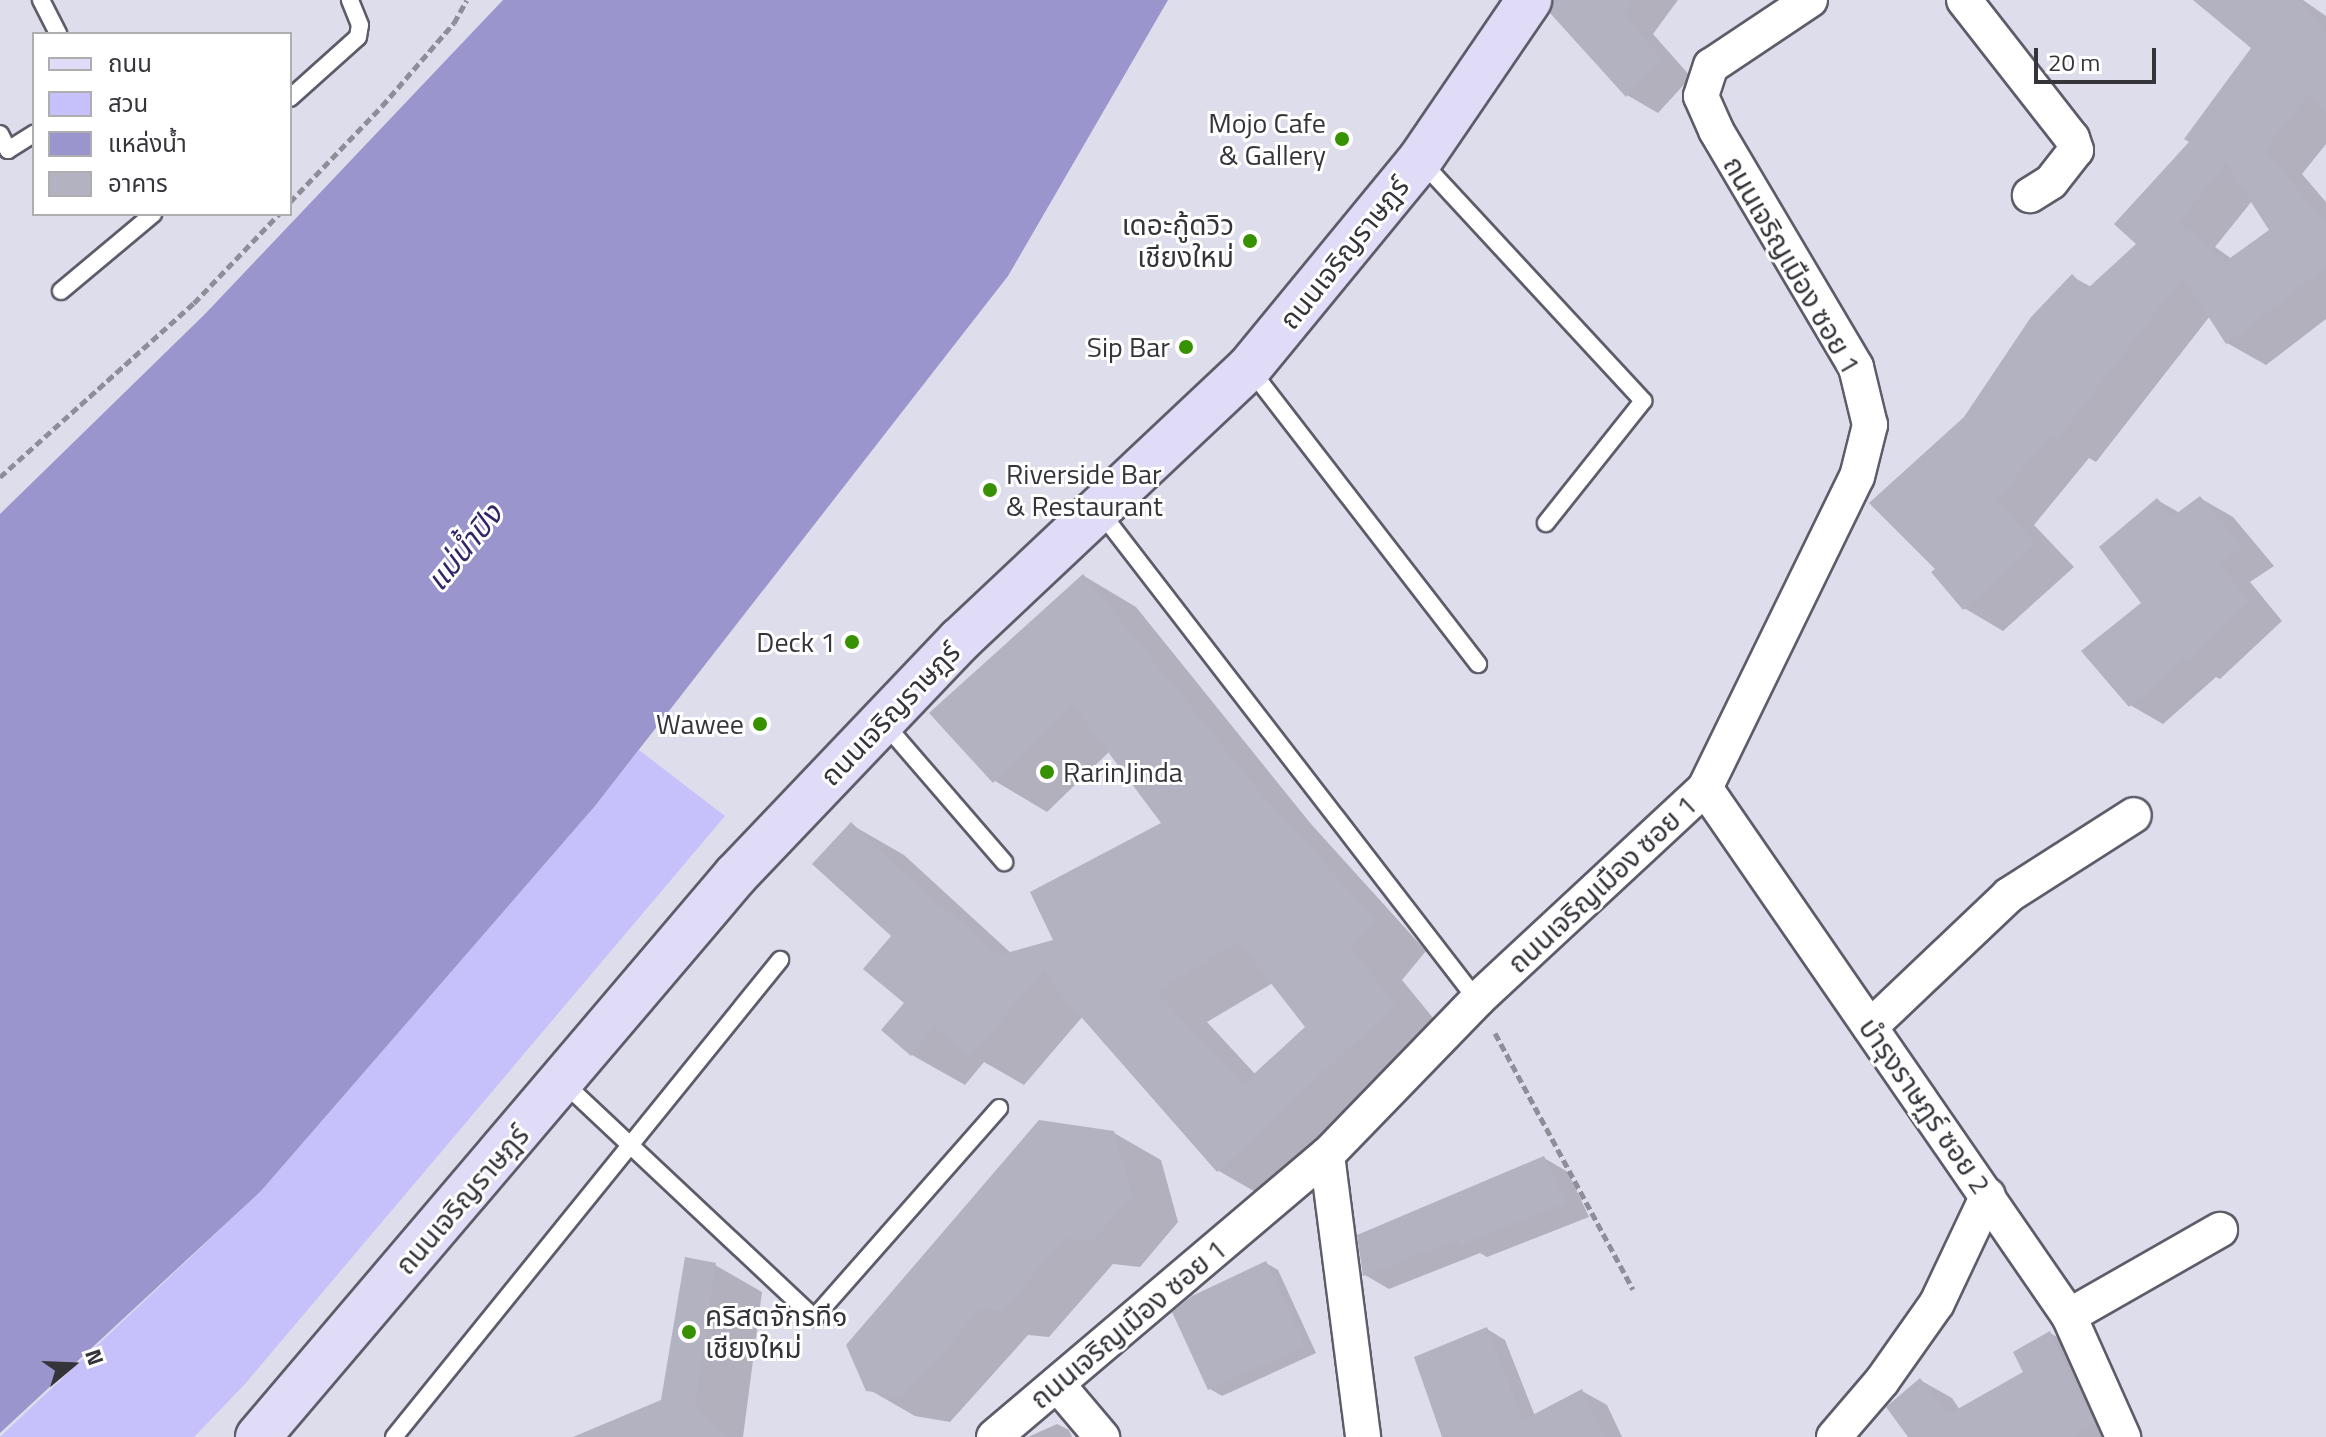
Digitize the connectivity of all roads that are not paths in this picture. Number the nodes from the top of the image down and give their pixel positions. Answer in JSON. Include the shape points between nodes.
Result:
{"nodes":[{"id":1,"x":41,"y":0,"type":"edge"},
{"id":2,"x":350,"y":0,"type":"edge"},
{"id":3,"x":1529,"y":0,"type":"edge"},
{"id":4,"x":1810,"y":0,"type":"edge"},
{"id":5,"x":1964,"y":0,"type":"edge"},
{"id":6,"x":57,"y":32,"type":"edge"},
{"id":7,"x":292,"y":96,"type":"edge"},
{"id":8,"x":0,"y":134,"type":"edge"},
{"id":9,"x":32,"y":135,"type":"edge"},
{"id":10,"x":1420,"y":160,"type":"junction"},
{"id":11,"x":2030,"y":195,"type":"dead end"},
{"id":12,"x":151,"y":216,"type":"edge"},
{"id":13,"x":61,"y":291,"type":"dead end"},
{"id":14,"x":1249,"y":368,"type":"junction"},
{"id":15,"x":1098,"y":509,"type":"junction"},
{"id":16,"x":1546,"y":523,"type":"dead end"},
{"id":17,"x":1478,"y":664,"type":"dead end"},
{"id":18,"x":883,"y":722,"type":"junction"},
{"id":19,"x":1705,"y":788,"type":"junction"},
{"id":20,"x":2134,"y":815,"type":"dead end"},
{"id":21,"x":1004,"y":862,"type":"dead end"},
{"id":22,"x":780,"y":960,"type":"dead end"},
{"id":23,"x":1477,"y":1000,"type":"junction"},
{"id":24,"x":1870,"y":1027,"type":"junction"},
{"id":25,"x":563,"y":1082,"type":"junction"},
{"id":26,"x":999,"y":1108,"type":"dead end"},
{"id":27,"x":632,"y":1148,"type":"junction"},
{"id":28,"x":1327,"y":1155,"type":"junction"},
{"id":29,"x":1988,"y":1195,"type":"junction"},
{"id":30,"x":2220,"y":1230,"type":"dead end"},
{"id":31,"x":2069,"y":1316,"type":"junction"},
{"id":32,"x":1057,"y":1384,"type":"junction"},
{"id":33,"x":258,"y":1437,"type":"edge"},
{"id":34,"x":394,"y":1437,"type":"edge"},
{"id":35,"x":994,"y":1437,"type":"edge"},
{"id":36,"x":1102,"y":1437,"type":"edge"},
{"id":37,"x":1363,"y":1437,"type":"edge"},
{"id":38,"x":1834,"y":1437,"type":"edge"},
{"id":39,"x":2123,"y":1437,"type":"edge"}],
"edges":[{"from":1,"to":6,"type":"lane"},
{"from":2,"to":7,"type":"lane","via":[[360,25],[358,37]]},
{"from":3,"to":10,"type":"main road","name":"ถนนเจริญราษฎร์"},
{"from":4,"to":19,"type":"street","name":"ถนนเจริญเมือง ซอย 1","via":[[1711,66],[1701,96],[1856,367],[1870,425],[1857,477]]},
{"from":5,"to":11,"type":"street","via":[[2072,138],[2076,150],[2051,182]]},
{"from":8,"to":9,"type":"lane","via":[[8,150]]},
{"from":10,"to":14,"type":"main road","name":"ถนนเจริญราษฎร์"},
{"from":10,"to":16,"type":"lane","via":[[1643,401]]},
{"from":12,"to":13,"type":"lane"},
{"from":14,"to":15,"type":"main road","name":"ถนนเจริญราษฎร์"},
{"from":14,"to":17,"type":"lane"},
{"from":15,"to":18,"type":"main road","name":"ถนนเจริญราษฎร์","via":[[960,640]]},
{"from":15,"to":23,"type":"lane"},
{"from":18,"to":21,"type":"lane"},
{"from":18,"to":25,"type":"main road","name":"ถนนเจริญราษฎร์","via":[[736,875]]},
{"from":19,"to":23,"type":"street","name":"ถนนเจริญเมือง ซอย 1"},
{"from":19,"to":24,"type":"street","name":"บำรุงราษฏร์ ซอย 2"},
{"from":20,"to":24,"type":"street","via":[[2009,895]]},
{"from":22,"to":27,"type":"lane"},
{"from":23,"to":28,"type":"street","name":"ถนนเจริญเมือง ซอย 1"},
{"from":24,"to":29,"type":"street","name":"บำรุงราษฏร์ ซอย 2"},
{"from":25,"to":27,"type":"lane"},
{"from":25,"to":33,"type":"main road","name":"ถนนเจริญราษฎร์"},
{"from":26,"to":27,"type":"lane","via":[[814,1318]]},
{"from":27,"to":34,"type":"lane"},
{"from":28,"to":32,"type":"street","name":"ถนนเจริญเมือง ซอย 1"},
{"from":28,"to":37,"type":"street"},
{"from":29,"to":31,"type":"street","name":"บำรุงราษฏร์ ซอย 2"},
{"from":29,"to":38,"type":"street","via":[[1937,1303]]},
{"from":30,"to":31,"type":"street"},
{"from":31,"to":39,"type":"street","name":"บำรุงราษฏร์ ซอย 2"},
{"from":32,"to":35,"type":"street","name":"ถนนเจริญเมือง ซอย 1"},
{"from":32,"to":36,"type":"street"}]}
